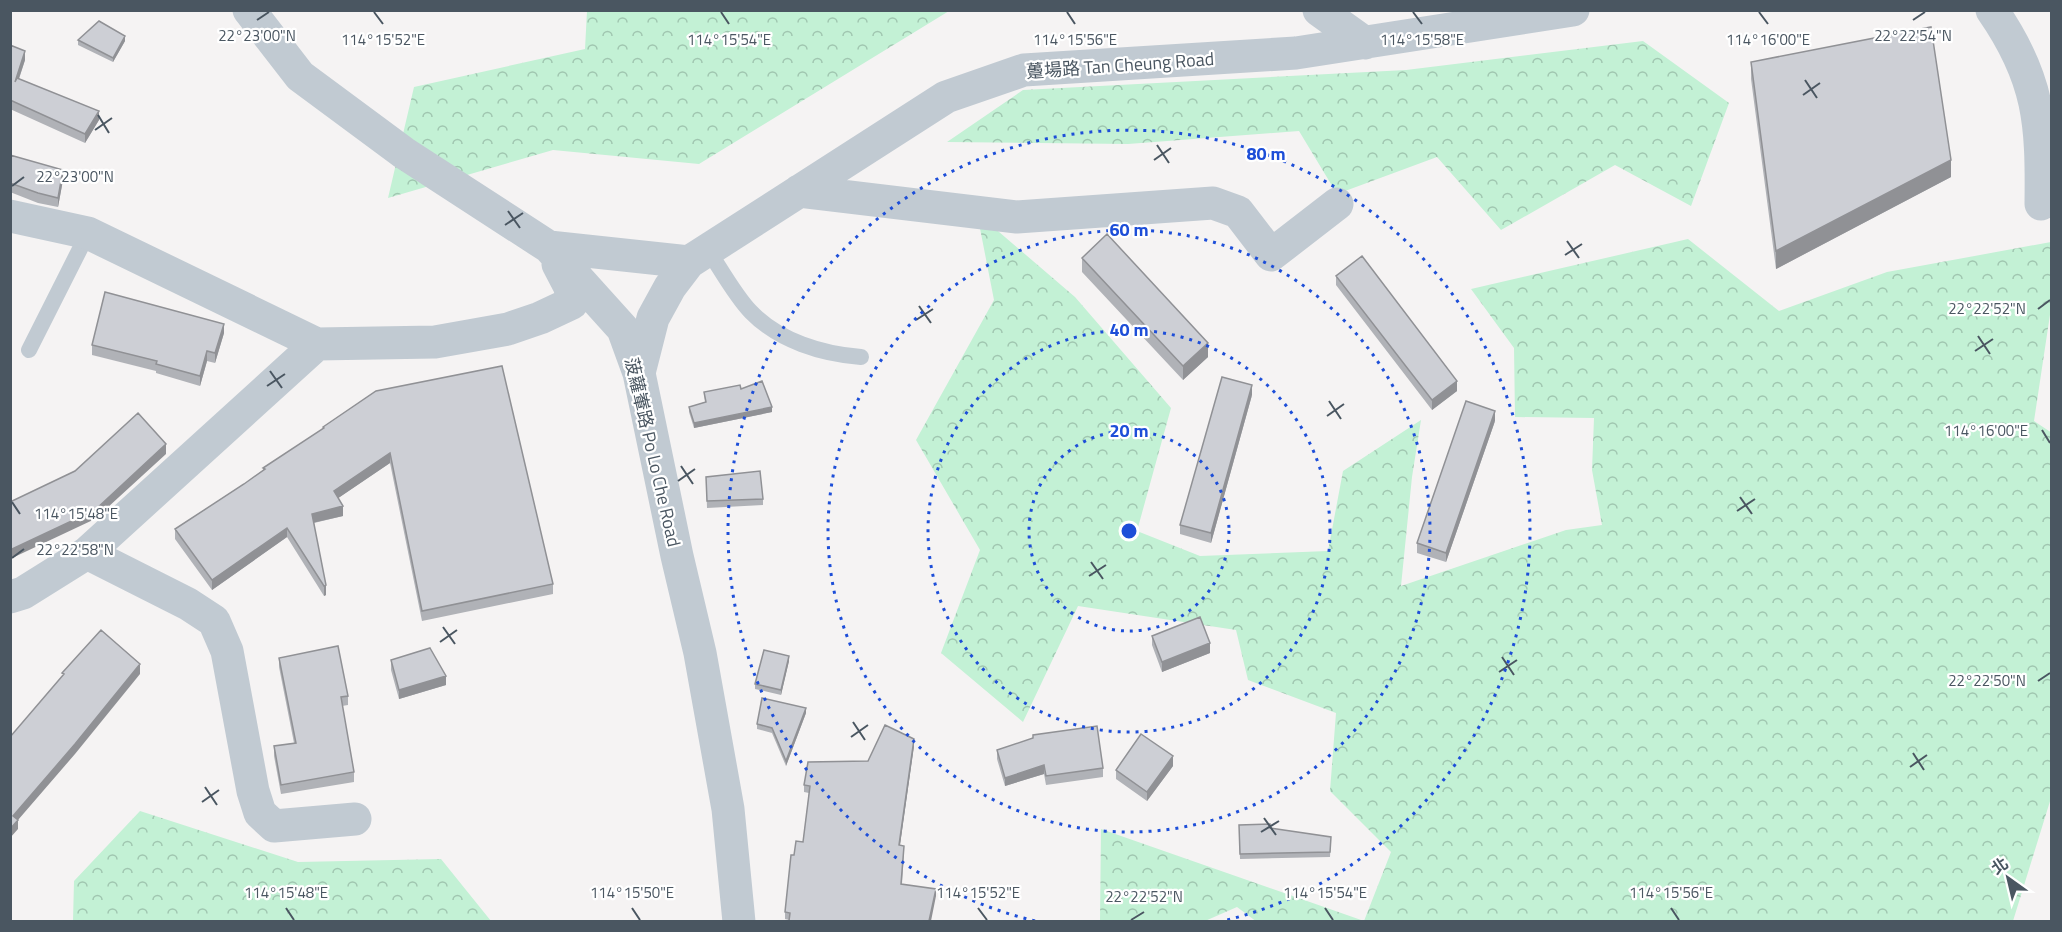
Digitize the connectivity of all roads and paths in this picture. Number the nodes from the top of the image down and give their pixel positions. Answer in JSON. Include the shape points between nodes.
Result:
{"nodes":[{"id":1,"x":249,"y":10,"type":"edge"},
{"id":2,"x":1319,"y":10,"type":"edge"},
{"id":3,"x":1573,"y":10,"type":"edge"},
{"id":4,"x":1992,"y":10,"type":"edge"},
{"id":5,"x":1365,"y":43,"type":"junction"},
{"id":6,"x":799,"y":191,"type":"junction"},
{"id":7,"x":1337,"y":204,"type":"dead end"},
{"id":8,"x":2041,"y":204,"type":"dead end"},
{"id":9,"x":10,"y":216,"type":"edge"},
{"id":10,"x":88,"y":233,"type":"junction"},
{"id":11,"x":549,"y":247,"type":"junction"},
{"id":12,"x":699,"y":256,"type":"junction"},
{"id":13,"x":317,"y":344,"type":"junction"},
{"id":14,"x":29,"y":350,"type":"dead end"},
{"id":15,"x":861,"y":357,"type":"dead end"},
{"id":16,"x":639,"y":373,"type":"junction"},
{"id":17,"x":87,"y":553,"type":"junction"},
{"id":18,"x":10,"y":597,"type":"edge"},
{"id":19,"x":355,"y":819,"type":"dead end"},
{"id":20,"x":739,"y":921,"type":"edge"}],
"edges":[{"from":1,"to":11,"type":"street","name":"菠蘿輋路 Po Lo Che Road","via":[[300,76],[404,153]]},
{"from":2,"to":5,"type":"street"},
{"from":3,"to":5,"type":"street","name":"躉場路 Tan Cheung Road"},
{"from":4,"to":8,"type":"street","via":[[2022,59],[2037,105],[2042,145]]},
{"from":5,"to":6,"type":"street","name":"躉場路 Tan Cheung Road","via":[[1296,53],[1024,70],[946,97]]},
{"from":6,"to":7,"type":"street","via":[[1017,217],[1214,203],[1238,212],[1271,255]]},
{"from":6,"to":12,"type":"street","name":"躉場路 Tan Cheung Road"},
{"from":9,"to":10,"type":"street"},
{"from":10,"to":13,"type":"street"},
{"from":10,"to":14,"type":"lane"},
{"from":11,"to":12,"type":"street"},
{"from":11,"to":13,"type":"street","via":[[570,287],[572,303],[540,318],[508,329],[435,342]]},
{"from":11,"to":16,"type":"street","name":"菠蘿輋路 Po Lo Che Road","via":[[623,329]]},
{"from":12,"to":15,"type":"lane","via":[[770,327],[815,350]]},
{"from":12,"to":16,"type":"street","name":"躉場路 Tan Cheung Road","via":[[670,287],[653,318]]},
{"from":13,"to":17,"type":"street"},
{"from":16,"to":20,"type":"street","name":"菠蘿輋路 Po Lo Che Road","via":[[700,653],[728,809]]},
{"from":17,"to":18,"type":"street"},
{"from":17,"to":19,"type":"street","via":[[214,621],[227,651],[260,813],[274,826]]}]}
